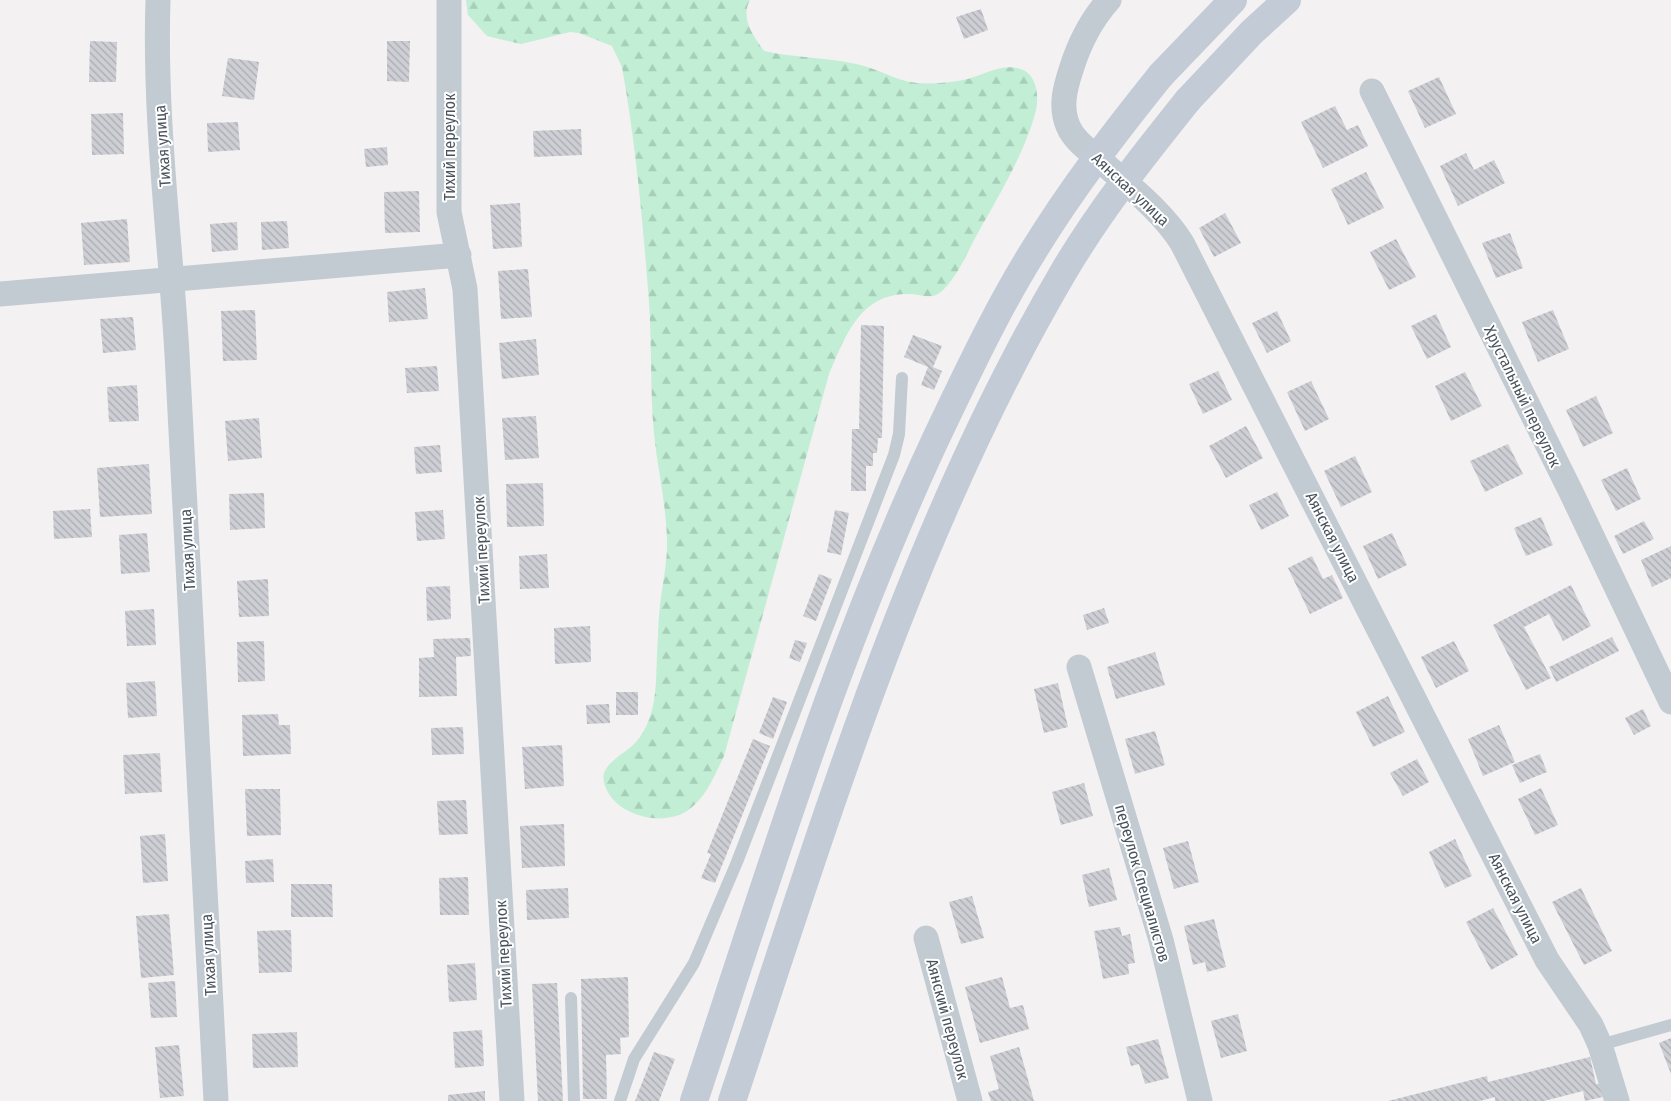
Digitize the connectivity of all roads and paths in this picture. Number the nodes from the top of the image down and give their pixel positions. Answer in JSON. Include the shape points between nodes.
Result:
{"nodes":[{"id":1,"x":158,"y":0,"type":"edge"},
{"id":2,"x":450,"y":0,"type":"edge"},
{"id":3,"x":1110,"y":0,"type":"edge"},
{"id":4,"x":1233,"y":0,"type":"edge"},
{"id":5,"x":1287,"y":0,"type":"edge"},
{"id":6,"x":1372,"y":91,"type":"dead end"},
{"id":7,"x":459,"y":256,"type":"junction"},
{"id":8,"x":173,"y":281,"type":"junction"},
{"id":9,"x":0,"y":294,"type":"edge"},
{"id":10,"x":902,"y":378,"type":"dead end"},
{"id":11,"x":1079,"y":667,"type":"dead end"},
{"id":12,"x":1671,"y":702,"type":"edge"},
{"id":13,"x":926,"y":938,"type":"dead end"},
{"id":14,"x":571,"y":998,"type":"dead end"},
{"id":15,"x":1671,"y":1025,"type":"edge"},
{"id":16,"x":1600,"y":1045,"type":"junction"},
{"id":17,"x":216,"y":1101,"type":"edge"},
{"id":18,"x":512,"y":1101,"type":"edge"},
{"id":19,"x":574,"y":1101,"type":"edge"},
{"id":20,"x":620,"y":1101,"type":"edge"},
{"id":21,"x":694,"y":1101,"type":"edge"},
{"id":22,"x":732,"y":1101,"type":"edge"},
{"id":23,"x":970,"y":1101,"type":"edge"},
{"id":24,"x":1200,"y":1101,"type":"edge"},
{"id":25,"x":1617,"y":1101,"type":"edge"}],
"edges":[{"from":1,"to":8,"type":"street","name":"Тихая улица","via":[[158,92]]},
{"from":2,"to":7,"type":"street","name":"Тихий переулок","via":[[449,212]]},
{"from":3,"to":16,"type":"street","name":"Аянская улица","via":[[1096,14],[1076,53],[1064,93],[1065,117],[1069,127],[1081,144],[1170,224],[1182,243],[1547,960],[1591,1025]]},
{"from":4,"to":21,"type":"main road","bridge":true,"via":[[1161,75],[1108,141],[1034,250],[985,336],[927,457],[872,584],[808,756]]},
{"from":5,"to":22,"type":"main road","bridge":true,"via":[[1188,100],[1127,176],[1066,269],[1018,353],[961,472],[907,598],[846,760]]},
{"from":6,"to":12,"type":"street","name":"Хрустальный переулок"},
{"from":7,"to":8,"type":"street"},
{"from":7,"to":18,"type":"street","name":"Тихий переулок","via":[[466,289]]},
{"from":8,"to":9,"type":"street"},
{"from":8,"to":17,"type":"street","name":"Тихая улица"},
{"from":10,"to":20,"type":"lane","via":[[899,434],[894,455],[787,736],[694,963],[634,1059]]},
{"from":11,"to":24,"type":"street","name":"переулок Специалистов","via":[[1160,940]]},
{"from":13,"to":23,"type":"street","name":"Аянский переулок"},
{"from":14,"to":19,"type":"lane"},
{"from":15,"to":16,"type":"lane"},
{"from":16,"to":25,"type":"street","name":"Аянская улица"}]}
